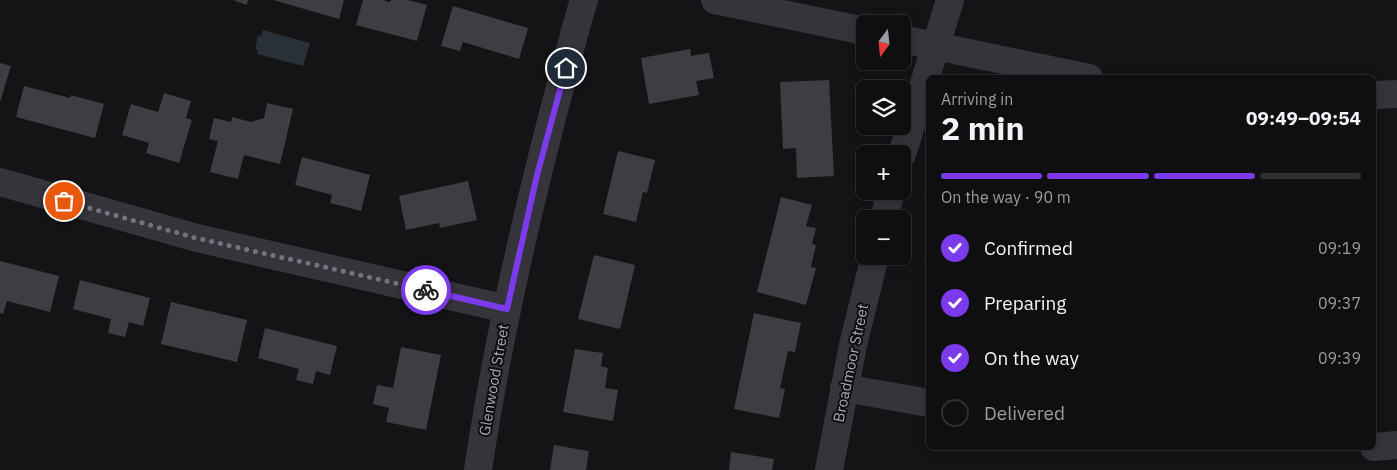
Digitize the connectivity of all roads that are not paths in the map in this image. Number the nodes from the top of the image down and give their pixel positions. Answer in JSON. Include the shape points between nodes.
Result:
{"nodes":[{"id":1,"x":584,"y":0,"type":"edge"},
{"id":2,"x":715,"y":0,"type":"edge"},
{"id":3,"x":950,"y":0,"type":"edge"},
{"id":4,"x":856,"y":29,"type":"edge"},
{"id":5,"x":911,"y":41,"type":"edge"},
{"id":6,"x":935,"y":46,"type":"junction"},
{"id":7,"x":926,"y":75,"type":"edge"},
{"id":8,"x":926,"y":75,"type":"edge"},
{"id":9,"x":1075,"y":75,"type":"edge"},
{"id":10,"x":1397,"y":94,"type":"edge"},
{"id":11,"x":1376,"y":95,"type":"edge"},
{"id":12,"x":905,"y":145,"type":"edge"},
{"id":13,"x":0,"y":182,"type":"edge"},
{"id":14,"x":873,"y":265,"type":"edge"},
{"id":15,"x":507,"y":309,"type":"junction"},
{"id":16,"x":844,"y":388,"type":"junction"},
{"id":17,"x":926,"y":402,"type":"edge"},
{"id":18,"x":1397,"y":445,"type":"edge"},
{"id":19,"x":1376,"y":447,"type":"edge"},
{"id":20,"x":478,"y":470,"type":"edge"},
{"id":21,"x":829,"y":470,"type":"edge"}],
"edges":[{"from":1,"to":15,"type":"street","name":"Glenwood Street","via":[[537,175]]},
{"from":2,"to":4,"type":"street"},
{"from":3,"to":6,"type":"street"},
{"from":5,"to":6,"type":"street"},
{"from":6,"to":8,"type":"street"},
{"from":6,"to":9,"type":"street"},
{"from":7,"to":12,"type":"street"},
{"from":10,"to":11,"type":"street"},
{"from":13,"to":15,"type":"street","via":[[196,238]]},
{"from":14,"to":16,"type":"street","name":"Broadmoor Street"},
{"from":15,"to":20,"type":"street","name":"Glenwood Street"},
{"from":16,"to":17,"type":"street"},
{"from":16,"to":21,"type":"street","name":"Broadmoor Street"},
{"from":18,"to":19,"type":"street"}]}
